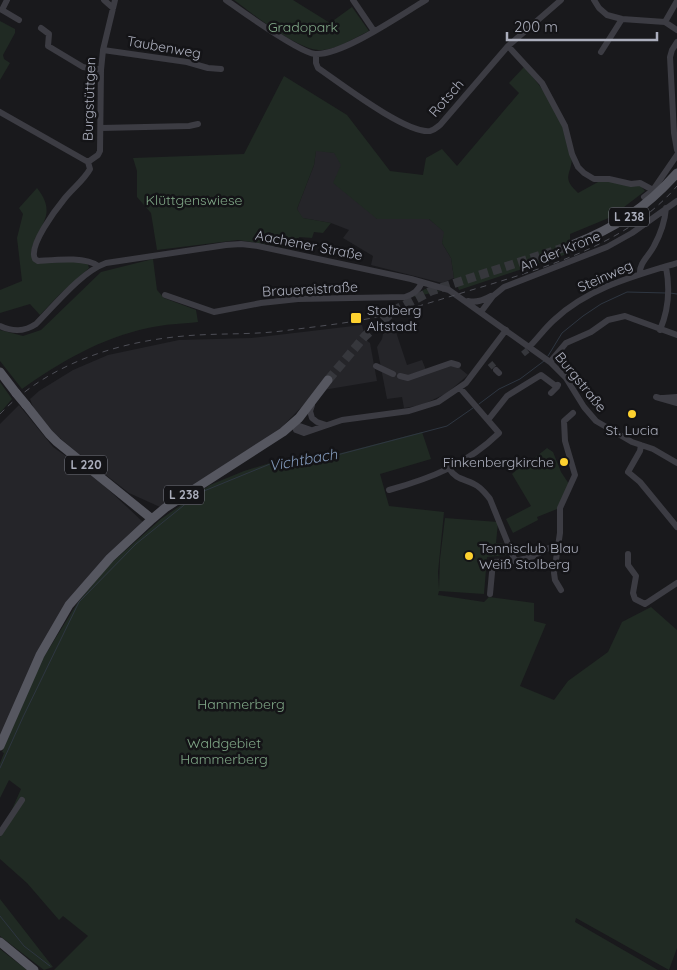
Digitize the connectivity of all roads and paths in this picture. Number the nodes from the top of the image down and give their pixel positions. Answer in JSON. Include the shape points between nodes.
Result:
{"nodes":[{"id":1,"x":7,"y":0,"type":"edge"},
{"id":2,"x":104,"y":0,"type":"edge"},
{"id":3,"x":115,"y":0,"type":"edge"},
{"id":4,"x":226,"y":0,"type":"edge"},
{"id":5,"x":353,"y":0,"type":"edge"},
{"id":6,"x":426,"y":0,"type":"edge"},
{"id":7,"x":561,"y":0,"type":"edge"},
{"id":8,"x":594,"y":0,"type":"edge"},
{"id":9,"x":677,"y":1,"type":"edge"},
{"id":10,"x":113,"y":8,"type":"junction"},
{"id":11,"x":1,"y":10,"type":"edge"},
{"id":12,"x":622,"y":19,"type":"junction"},
{"id":13,"x":19,"y":20,"type":"dead end"},
{"id":14,"x":665,"y":22,"type":"junction"},
{"id":15,"x":41,"y":28,"type":"dead end"},
{"id":16,"x":677,"y":30,"type":"edge"},
{"id":17,"x":374,"y":31,"type":"junction"},
{"id":18,"x":677,"y":42,"type":"edge"},
{"id":19,"x":508,"y":46,"type":"junction"},
{"id":20,"x":103,"y":50,"type":"junction"},
{"id":21,"x":601,"y":52,"type":"dead end"},
{"id":22,"x":316,"y":54,"type":"junction"},
{"id":23,"x":101,"y":70,"type":"junction"},
{"id":24,"x":221,"y":70,"type":"dead end"},
{"id":25,"x":0,"y":112,"type":"edge"},
{"id":26,"x":198,"y":124,"type":"dead end"},
{"id":27,"x":101,"y":128,"type":"junction"},
{"id":28,"x":677,"y":150,"type":"edge"},
{"id":29,"x":677,"y":155,"type":"edge"},
{"id":30,"x":88,"y":162,"type":"junction"},
{"id":31,"x":677,"y":173,"type":"edge"},
{"id":32,"x":653,"y":190,"type":"junction"},
{"id":33,"x":644,"y":197,"type":"dead end"},
{"id":34,"x":677,"y":201,"type":"edge"},
{"id":35,"x":666,"y":208,"type":"junction"},
{"id":36,"x":572,"y":245,"type":"tunnel mouth"},
{"id":37,"x":677,"y":263,"type":"edge"},
{"id":38,"x":98,"y":266,"type":"junction"},
{"id":39,"x":666,"y":267,"type":"junction"},
{"id":40,"x":640,"y":274,"type":"junction"},
{"id":41,"x":422,"y":282,"type":"junction"},
{"id":42,"x":165,"y":295,"type":"dead end"},
{"id":43,"x":493,"y":296,"type":"junction"},
{"id":44,"x":462,"y":299,"type":"junction"},
{"id":45,"x":481,"y":312,"type":"junction"},
{"id":46,"x":0,"y":326,"type":"edge"},
{"id":47,"x":506,"y":330,"type":"junction"},
{"id":48,"x":660,"y":330,"type":"junction"},
{"id":49,"x":677,"y":335,"type":"edge"},
{"id":50,"x":530,"y":347,"type":"junction"},
{"id":51,"x":547,"y":359,"type":"junction"},
{"id":52,"x":458,"y":365,"type":"dead end"},
{"id":53,"x":376,"y":366,"type":"dead end"},
{"id":54,"x":0,"y":372,"type":"edge"},
{"id":55,"x":328,"y":380,"type":"tunnel mouth"},
{"id":56,"x":561,"y":383,"type":"junction"},
{"id":57,"x":460,"y":388,"type":"junction"},
{"id":58,"x":551,"y":393,"type":"dead end"},
{"id":59,"x":316,"y":397,"type":"junction"},
{"id":60,"x":677,"y":397,"type":"edge"},
{"id":61,"x":677,"y":404,"type":"edge"},
{"id":62,"x":573,"y":412,"type":"dead end"},
{"id":63,"x":488,"y":420,"type":"junction"},
{"id":64,"x":294,"y":424,"type":"junction"},
{"id":65,"x":326,"y":425,"type":"junction"},
{"id":66,"x":641,"y":446,"type":"junction"},
{"id":67,"x":677,"y":463,"type":"edge"},
{"id":68,"x":449,"y":468,"type":"junction"},
{"id":69,"x":389,"y":490,"type":"dead end"},
{"id":70,"x":152,"y":519,"type":"junction"},
{"id":71,"x":677,"y":527,"type":"edge"},
{"id":72,"x":557,"y":546,"type":"junction"},
{"id":73,"x":628,"y":554,"type":"dead end"},
{"id":74,"x":515,"y":561,"type":"junction"},
{"id":75,"x":677,"y":583,"type":"edge"},
{"id":76,"x":561,"y":590,"type":"dead end"},
{"id":77,"x":490,"y":594,"type":"dead end"},
{"id":78,"x":0,"y":746,"type":"edge"},
{"id":79,"x":22,"y":800,"type":"dead end"},
{"id":80,"x":0,"y":833,"type":"edge"},
{"id":81,"x":0,"y":942,"type":"edge"},
{"id":82,"x":34,"y":970,"type":"edge"}],
"edges":[{"from":1,"to":11,"type":"street"},
{"from":2,"to":10,"type":"street"},
{"from":3,"to":10,"type":"street","name":"Burgstüttgen"},
{"from":4,"to":22,"type":"street","via":[[292,44]]},
{"from":5,"to":17,"type":"street"},
{"from":6,"to":17,"type":"street"},
{"from":7,"to":19,"type":"street","name":"Rotsch"},
{"from":8,"to":12,"type":"street","via":[[607,15]]},
{"from":9,"to":14,"type":"street"},
{"from":10,"to":20,"type":"street","name":"Burgstüttgen"},
{"from":11,"to":13,"type":"street"},
{"from":12,"to":14,"type":"street"},
{"from":12,"to":21,"type":"street"},
{"from":14,"to":16,"type":"street"},
{"from":15,"to":23,"type":"street","via":[[49,34],[48,46],[83,68]]},
{"from":17,"to":22,"type":"street","via":[[338,49]]},
{"from":18,"to":28,"type":"street","via":[[670,57]]},
{"from":19,"to":22,"type":"street","name":"Rotsch","via":[[440,125],[429,131],[389,116],[318,68]]},
{"from":19,"to":32,"type":"street","via":[[542,83],[552,100],[565,126],[578,167],[594,179],[640,183]]},
{"from":20,"to":23,"type":"street","name":"Burgstüttgen"},
{"from":20,"to":24,"type":"street","name":"Taubenweg"},
{"from":23,"to":27,"type":"street","name":"Burgstüttgen"},
{"from":25,"to":30,"type":"street"},
{"from":26,"to":27,"type":"street"},
{"from":27,"to":30,"type":"street","name":"Burgstüttgen","via":[[100,152]]},
{"from":29,"to":32,"type":"street"},
{"from":30,"to":38,"type":"street","name":"Burgstüttgen","via":[[88,174],[53,214],[33,252],[38,261],[81,259],[90,260]]},
{"from":31,"to":36,"type":"main road","number":"L 238","via":[[629,217]]},
{"from":32,"to":33,"type":"street"},
{"from":34,"to":35,"type":"street","name":"An der Krone"},
{"from":35,"to":40,"type":"street","via":[[660,232],[641,265]]},
{"from":35,"to":43,"type":"street","name":"An der Krone","via":[[607,247],[504,287]]},
{"from":37,"to":39,"type":"street","name":"Steinweg"},
{"from":38,"to":41,"type":"street","name":"Aachener Straße","via":[[241,244]]},
{"from":38,"to":46,"type":"street","name":"Aachener Straße","via":[[31,328],[13,331]]},
{"from":39,"to":40,"type":"street","name":"Steinweg"},
{"from":39,"to":48,"type":"street","via":[[668,298]]},
{"from":40,"to":50,"type":"street","name":"Steinweg","via":[[581,299],[554,320]]},
{"from":41,"to":42,"type":"street","name":"Brauereistraße","via":[[418,290],[405,297],[298,299],[214,312]]},
{"from":41,"to":44,"type":"street","name":"Aachener Straße","via":[[444,288]]},
{"from":43,"to":44,"type":"street","via":[[472,302]]},
{"from":43,"to":45,"type":"street","name":"An der Krone"},
{"from":44,"to":45,"type":"street","name":"Aachener Straße"},
{"from":45,"to":47,"type":"street","name":"Aachener Straße"},
{"from":47,"to":50,"type":"street","name":"Aachener Straße"},
{"from":47,"to":57,"type":"street","via":[[487,361]]},
{"from":48,"to":49,"type":"street"},
{"from":48,"to":51,"type":"street","via":[[625,316],[616,317],[566,343]]},
{"from":50,"to":51,"type":"street","name":"Burgstraße"},
{"from":51,"to":56,"type":"street","name":"Burgstraße"},
{"from":52,"to":53,"type":"street","via":[[450,363],[408,378]]},
{"from":54,"to":70,"type":"main road","number":"L 220","bridge":true,"via":[[57,442]]},
{"from":55,"to":59,"type":"main road","number":"L 238"},
{"from":56,"to":58,"type":"street"},
{"from":56,"to":63,"type":"street","via":[[541,375],[507,396]]},
{"from":56,"to":66,"type":"street","name":"Burgstraße","via":[[596,421]]},
{"from":57,"to":63,"type":"street"},
{"from":57,"to":65,"type":"street","via":[[438,402],[409,411]]},
{"from":59,"to":64,"type":"main road","number":"L 238"},
{"from":59,"to":65,"type":"street","via":[[310,414],[313,421]]},
{"from":60,"to":61,"type":"street","via":[[656,397]]},
{"from":62,"to":72,"type":"street","via":[[564,421],[564,431],[575,475],[560,508]]},
{"from":63,"to":68,"type":"street","via":[[499,433],[478,452]]},
{"from":64,"to":65,"type":"street","via":[[311,430]]},
{"from":64,"to":70,"type":"main road","number":"L 238"},
{"from":66,"to":67,"type":"street","name":"Burgstraße"},
{"from":66,"to":71,"type":"street","via":[[628,472]]},
{"from":68,"to":69,"type":"street"},
{"from":68,"to":74,"type":"street","via":[[456,478],[475,484],[490,499]]},
{"from":70,"to":78,"type":"main road","number":"L 238","via":[[110,558],[70,605],[40,655]]},
{"from":72,"to":74,"type":"street"},
{"from":72,"to":76,"type":"street","via":[[554,573]]},
{"from":73,"to":75,"type":"street","via":[[628,565],[637,580],[635,599],[646,604]]},
{"from":74,"to":77,"type":"street","via":[[493,562]]},
{"from":79,"to":80,"type":"street"},
{"from":81,"to":82,"type":"main road"}]}
